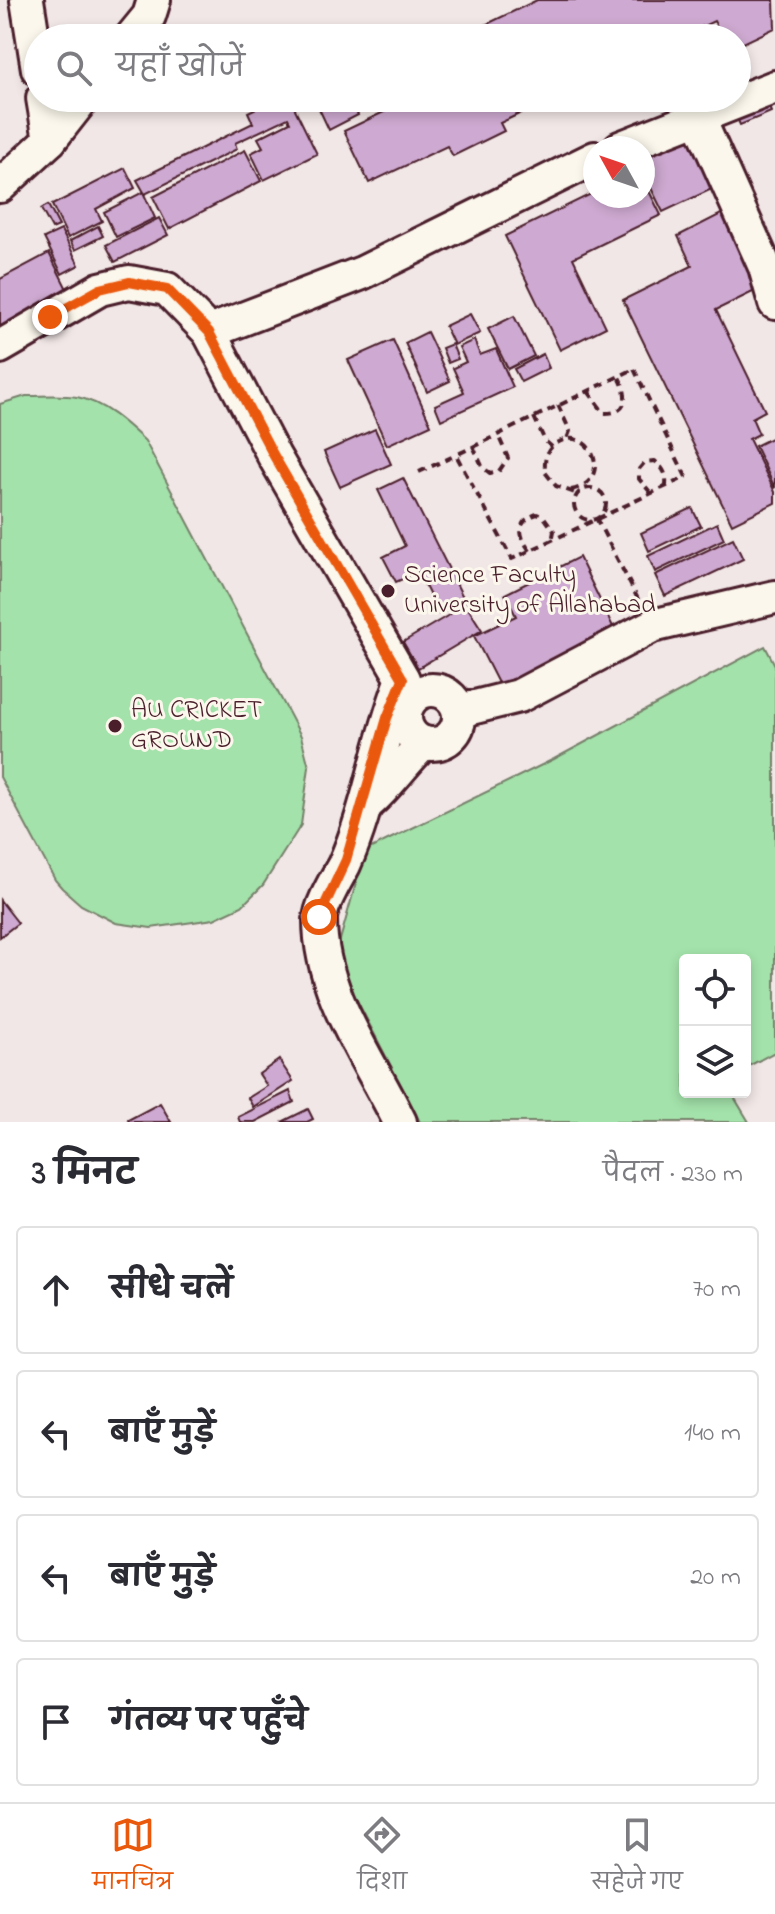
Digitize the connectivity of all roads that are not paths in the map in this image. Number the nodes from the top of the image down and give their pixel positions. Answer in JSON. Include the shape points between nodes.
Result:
{"nodes":[{"id":1,"x":27,"y":0,"type":"edge"},
{"id":2,"x":154,"y":0,"type":"edge"},
{"id":3,"x":31,"y":24,"type":"edge"},
{"id":4,"x":142,"y":24,"type":"edge"},
{"id":5,"x":775,"y":87,"type":"edge"},
{"id":6,"x":751,"y":97,"type":"edge"},
{"id":7,"x":45,"y":112,"type":"edge"},
{"id":8,"x":72,"y":112,"type":"edge"},
{"id":9,"x":716,"y":112,"type":"edge"},
{"id":10,"x":699,"y":119,"type":"junction"},
{"id":11,"x":653,"y":136,"type":"edge"},
{"id":12,"x":50,"y":140,"type":"junction"},
{"id":13,"x":583,"y":164,"type":"edge"},
{"id":14,"x":0,"y":186,"type":"edge"},
{"id":15,"x":775,"y":303,"type":"edge"},
{"id":16,"x":209,"y":332,"type":"junction"},
{"id":17,"x":0,"y":347,"type":"edge"},
{"id":18,"x":775,"y":597,"type":"edge"},
{"id":19,"x":410,"y":687,"type":"junction"},
{"id":20,"x":454,"y":703,"type":"junction"},
{"id":21,"x":424,"y":743,"type":"junction"},
{"id":22,"x":363,"y":807,"type":"junction"},
{"id":23,"x":400,"y":1122,"type":"edge"}],
"edges":[{"from":1,"to":3,"type":"street"},
{"from":2,"to":4,"type":"street"},
{"from":5,"to":6,"type":"street"},
{"from":7,"to":12,"type":"street"},
{"from":8,"to":12,"type":"street"},
{"from":9,"to":10,"type":"street"},
{"from":10,"to":11,"type":"street"},
{"from":10,"to":15,"type":"street","via":[[765,267]]},
{"from":12,"to":14,"type":"street"},
{"from":13,"to":16,"type":"street","via":[[362,273]]},
{"from":16,"to":17,"type":"street","via":[[167,289],[129,282],[100,289]]},
{"from":16,"to":19,"type":"street","via":[[274,456]]},
{"from":18,"to":20,"type":"street","via":[[652,626],[519,696]]},
{"from":19,"to":20,"type":"street","via":[[435,690]]},
{"from":19,"to":21,"type":"street","via":[[406,723]]},
{"from":19,"to":22,"type":"street","via":[[387,718]]},
{"from":20,"to":21,"type":"street","via":[[456,729],[451,737]]},
{"from":21,"to":22,"type":"street"},
{"from":22,"to":23,"type":"street","via":[[319,917],[325,962],[340,1009]]}]}
